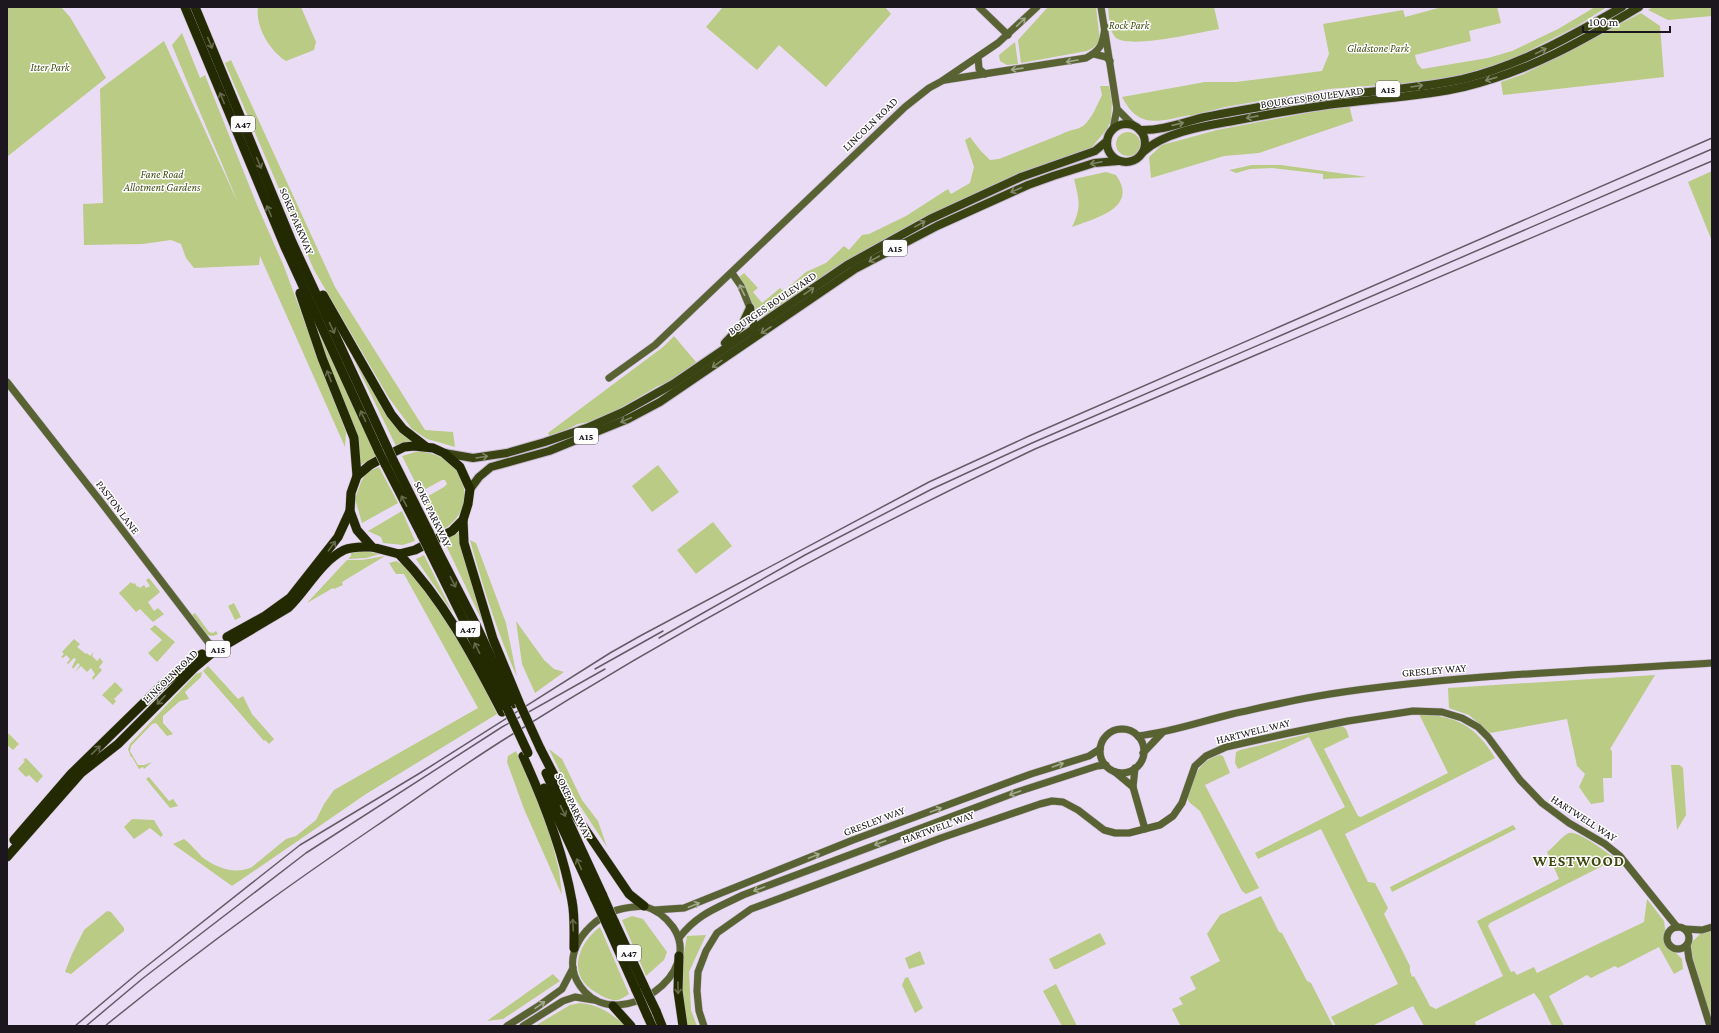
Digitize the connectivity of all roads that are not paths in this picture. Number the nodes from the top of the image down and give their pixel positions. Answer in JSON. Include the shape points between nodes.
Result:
{"nodes":[{"id":1,"x":185,"y":7,"type":"edge"},
{"id":2,"x":195,"y":7,"type":"edge"},
{"id":3,"x":979,"y":7,"type":"edge"},
{"id":4,"x":1037,"y":7,"type":"edge"},
{"id":5,"x":1101,"y":7,"type":"edge"},
{"id":6,"x":1622,"y":7,"type":"edge"},
{"id":7,"x":1639,"y":7,"type":"edge"},
{"id":8,"x":1105,"y":27,"type":"junction"},
{"id":9,"x":1008,"y":35,"type":"junction"},
{"id":10,"x":1094,"y":54,"type":"junction"},
{"id":11,"x":978,"y":57,"type":"junction"},
{"id":12,"x":1110,"y":61,"type":"junction"},
{"id":13,"x":985,"y":74,"type":"junction"},
{"id":14,"x":942,"y":81,"type":"junction"},
{"id":15,"x":1118,"y":109,"type":"junction"},
{"id":16,"x":1136,"y":127,"type":"junction"},
{"id":17,"x":1114,"y":129,"type":"junction"},
{"id":18,"x":1107,"y":141,"type":"junction"},
{"id":19,"x":1144,"y":152,"type":"junction"},
{"id":20,"x":1118,"y":161,"type":"junction"},
{"id":21,"x":288,"y":245,"type":"junction"},
{"id":22,"x":732,"y":273,"type":"junction"},
{"id":23,"x":750,"y":308,"type":"junction"},
{"id":24,"x":754,"y":329,"type":"junction"},
{"id":25,"x":749,"y":341,"type":"junction"},
{"id":26,"x":698,"y":365,"type":"junction"},
{"id":27,"x":609,"y":378,"type":"dead end"},
{"id":28,"x":7,"y":382,"type":"edge"},
{"id":29,"x":425,"y":446,"type":"junction"},
{"id":30,"x":444,"y":453,"type":"junction"},
{"id":31,"x":357,"y":476,"type":"junction"},
{"id":32,"x":470,"y":488,"type":"junction"},
{"id":33,"x":350,"y":511,"type":"junction"},
{"id":34,"x":463,"y":520,"type":"junction"},
{"id":35,"x":372,"y":547,"type":"junction"},
{"id":36,"x":399,"y":554,"type":"junction"},
{"id":37,"x":211,"y":646,"type":"junction"},
{"id":38,"x":1712,"y":663,"type":"edge"},
{"id":39,"x":510,"y":707,"type":"junction"},
{"id":40,"x":1162,"y":734,"type":"junction"},
{"id":41,"x":1138,"y":736,"type":"junction"},
{"id":42,"x":1100,"y":748,"type":"junction"},
{"id":43,"x":531,"y":752,"type":"junction"},
{"id":44,"x":1143,"y":753,"type":"junction"},
{"id":45,"x":1106,"y":765,"type":"junction"},
{"id":46,"x":1135,"y":768,"type":"junction"},
{"id":47,"x":1113,"y":771,"type":"junction"},
{"id":48,"x":1133,"y":787,"type":"junction"},
{"id":49,"x":1145,"y":829,"type":"junction"},
{"id":50,"x":7,"y":848,"type":"edge"},
{"id":51,"x":7,"y":857,"type":"edge"},
{"id":52,"x":644,"y":906,"type":"junction"},
{"id":53,"x":656,"y":910,"type":"junction"},
{"id":54,"x":1667,"y":916,"type":"junction"},
{"id":55,"x":1677,"y":927,"type":"junction"},
{"id":56,"x":1712,"y":927,"type":"edge"},
{"id":57,"x":1685,"y":929,"type":"junction"},
{"id":58,"x":1702,"y":930,"type":"junction"},
{"id":59,"x":1668,"y":934,"type":"junction"},
{"id":60,"x":679,"y":938,"type":"junction"},
{"id":61,"x":1688,"y":943,"type":"junction"},
{"id":62,"x":574,"y":948,"type":"junction"},
{"id":63,"x":1677,"y":949,"type":"junction"},
{"id":64,"x":679,"y":956,"type":"junction"},
{"id":65,"x":1690,"y":959,"type":"junction"},
{"id":66,"x":573,"y":968,"type":"junction"},
{"id":67,"x":640,"y":988,"type":"junction"},
{"id":68,"x":596,"y":1000,"type":"junction"},
{"id":69,"x":613,"y":1006,"type":"junction"},
{"id":70,"x":507,"y":1026,"type":"edge"},
{"id":71,"x":523,"y":1026,"type":"edge"},
{"id":72,"x":630,"y":1026,"type":"edge"},
{"id":73,"x":652,"y":1026,"type":"edge"},
{"id":74,"x":662,"y":1026,"type":"edge"},
{"id":75,"x":683,"y":1026,"type":"edge"},
{"id":76,"x":704,"y":1026,"type":"edge"},
{"id":77,"x":1710,"y":1026,"type":"edge"}],
"edges":[{"from":21,"to":1,"type":"highway","name":"SOKE PARKWAY","number":"A47","one_way":true},
{"from":2,"to":21,"type":"highway","name":"SOKE PARKWAY","number":"A47","one_way":true},
{"from":3,"to":9,"type":"street"},
{"from":9,"to":4,"type":"street","name":"LINCOLN ROAD","one_way":true},
{"from":5,"to":8,"type":"street"},
{"from":16,"to":6,"type":"main road","name":"BOURGES BOULEVARD","number":"A15","one_way":true,"via":[[1151,130],[1285,102],[1463,79],[1518,62],[1572,36]]},
{"from":7,"to":19,"type":"main road","name":"BOURGES BOULEVARD","number":"A15","one_way":true,"via":[[1560,53],[1522,70],[1471,85],[1427,93],[1287,110],[1211,125],[1161,140]]},
{"from":8,"to":10,"type":"street","via":[[1102,44]]},
{"from":8,"to":12,"type":"street"},
{"from":9,"to":11,"type":"street","name":"LINCOLN ROAD"},
{"from":10,"to":12,"type":"street","via":[[1106,57]]},
{"from":10,"to":13,"type":"street","one_way":true,"via":[[1076,60]]},
{"from":11,"to":13,"type":"street","via":[[979,69]]},
{"from":11,"to":14,"type":"street","name":"LINCOLN ROAD"},
{"from":12,"to":15,"type":"street"},
{"from":13,"to":14,"type":"street"},
{"from":14,"to":22,"type":"street","name":"LINCOLN ROAD","via":[[905,107]]},
{"from":15,"to":16,"type":"street"},
{"from":15,"to":17,"type":"street"},
{"from":16,"to":17,"type":"main road","via":[[1121,125]]},
{"from":16,"to":19,"type":"main road","via":[[1145,140]]},
{"from":17,"to":18,"type":"main road"},
{"from":18,"to":20,"type":"main road","via":[[1109,151]]},
{"from":24,"to":18,"type":"main road","name":"BOURGES BOULEVARD","number":"A15","one_way":true,"via":[[847,265],[930,219],[1021,177],[1095,151]]},
{"from":19,"to":20,"type":"main road","via":[[1133,162]]},
{"from":20,"to":25,"type":"main road","name":"BOURGES BOULEVARD","number":"A15","one_way":true,"via":[[1074,168],[1028,185],[937,226],[855,269]]},
{"from":21,"to":29,"type":"highway","number":"A47","one_way":true,"via":[[391,414],[403,429]]},
{"from":31,"to":21,"type":"highway","number":"A47","one_way":true,"via":[[354,438],[322,358]]},
{"from":21,"to":39,"type":"highway","name":"SOKE PARKWAY","number":"A47","bridge":true,"via":[[432,549],[476,625]]},
{"from":23,"to":22,"type":"street","one_way":true,"via":[[741,286]]},
{"from":22,"to":27,"type":"street","name":"LINCOLN ROAD","via":[[655,345]]},
{"from":23,"to":24,"type":"main road"},
{"from":23,"to":26,"type":"main road","via":[[742,325],[732,337]]},
{"from":24,"to":25,"type":"main road"},
{"from":24,"to":26,"type":"main road","name":"BOURGES BOULEVARD","number":"A15"},
{"from":25,"to":32,"type":"main road","name":"BOURGES BOULEVARD","number":"A15","one_way":true,"via":[[679,391],[628,420],[549,451],[491,467]]},
{"from":30,"to":26,"type":"main road","name":"BOURGES BOULEVARD","number":"A15","one_way":true,"via":[[473,458],[514,451],[589,427],[655,395]]},
{"from":28,"to":37,"type":"street","name":"PASTON LANE"},
{"from":29,"to":30,"type":"highway"},
{"from":29,"to":31,"type":"highway","via":[[404,447],[370,465]]},
{"from":30,"to":32,"type":"highway","via":[[460,467]]},
{"from":31,"to":33,"type":"highway","via":[[351,493]]},
{"from":32,"to":34,"type":"highway"},
{"from":33,"to":35,"type":"highway","via":[[357,530]]},
{"from":37,"to":33,"type":"highway","name":"LINCOLN ROAD","number":"A15","one_way":true,"via":[[265,616],[290,598],[338,537]]},
{"from":34,"to":36,"type":"highway","via":[[452,531],[420,548]]},
{"from":34,"to":39,"type":"highway","via":[[464,543]]},
{"from":35,"to":36,"type":"highway"},
{"from":35,"to":51,"type":"highway","name":"LINCOLN ROAD","number":"A15","one_way":true,"via":[[345,550],[330,560],[288,608],[198,664],[122,740],[81,772]]},
{"from":39,"to":36,"type":"highway","one_way":true,"via":[[415,572]]},
{"from":50,"to":37,"type":"highway","name":"LINCOLN ROAD","number":"A15","one_way":true,"via":[[71,774],[162,685]]},
{"from":38,"to":40,"type":"street","name":"GRESLEY WAY","via":[[1500,675],[1402,684],[1328,694],[1246,711]]},
{"from":39,"to":43,"type":"highway"},
{"from":39,"to":43,"type":"highway","bridge":true},
{"from":40,"to":41,"type":"street","name":"GRESLEY WAY"},
{"from":40,"to":44,"type":"street","name":"GRESLEY WAY"},
{"from":41,"to":42,"type":"street","via":[[1129,730],[1116,730],[1105,737]]},
{"from":41,"to":44,"type":"street"},
{"from":42,"to":45,"type":"street"},
{"from":53,"to":42,"type":"street","name":"GRESLEY WAY","one_way":true,"via":[[684,908],[860,838],[1031,774],[1089,756]]},
{"from":43,"to":52,"type":"highway","via":[[630,894]]},
{"from":62,"to":43,"type":"highway","one_way":true,"via":[[572,902],[563,859]]},
{"from":43,"to":67,"type":"highway","name":"SOKE PARKWAY","number":"A47","bridge":true},
{"from":44,"to":46,"type":"street"},
{"from":45,"to":47,"type":"street"},
{"from":45,"to":60,"type":"street","name":"GRESLEY WAY","one_way":true,"via":[[1017,792],[743,895],[701,915]]},
{"from":46,"to":47,"type":"street","via":[[1125,772]]},
{"from":46,"to":48,"type":"street"},
{"from":47,"to":48,"type":"street"},
{"from":48,"to":49,"type":"street"},
{"from":49,"to":54,"type":"street","name":"HARTWELL WAY","via":[[1167,821],[1173,816],[1182,803],[1195,766],[1206,756],[1226,747],[1348,721],[1413,711],[1442,712],[1462,718],[1478,727],[1520,780],[1542,803],[1620,856]]},
{"from":49,"to":76,"type":"street","name":"HARTWELL WAY","via":[[1129,833],[1104,830],[1078,810],[1062,802],[1052,801],[941,838],[751,909],[717,933],[706,951],[698,972],[697,992]]},
{"from":52,"to":53,"type":"street"},
{"from":52,"to":62,"type":"street","via":[[613,911],[597,920],[585,930]]},
{"from":53,"to":60,"type":"street","via":[[668,920]]},
{"from":54,"to":55,"type":"street","name":"HARTWELL WAY"},
{"from":54,"to":59,"type":"street"},
{"from":55,"to":57,"type":"street"},
{"from":55,"to":59,"type":"street"},
{"from":56,"to":58,"type":"street"},
{"from":57,"to":58,"type":"street"},
{"from":57,"to":61,"type":"street","via":[[1689,934]]},
{"from":58,"to":61,"type":"street"},
{"from":59,"to":63,"type":"street","via":[[1669,944]]},
{"from":60,"to":64,"type":"street"},
{"from":61,"to":63,"type":"street","via":[[1685,947]]},
{"from":61,"to":65,"type":"street"},
{"from":62,"to":66,"type":"street"},
{"from":63,"to":65,"type":"street"},
{"from":64,"to":69,"type":"street","via":[[672,976],[657,991],[638,1000]]},
{"from":64,"to":75,"type":"highway","one_way":true,"via":[[678,991]]},
{"from":65,"to":77,"type":"street"},
{"from":66,"to":68,"type":"street","via":[[577,981],[585,992]]},
{"from":70,"to":66,"type":"street","one_way":true,"via":[[562,989]]},
{"from":67,"to":73,"type":"highway","name":"SOKE PARKWAY","number":"A47","bridge":true},
{"from":67,"to":74,"type":"highway","name":"SOKE PARKWAY","number":"A47","bridge":true,"via":[[656,1011]]},
{"from":68,"to":69,"type":"street"},
{"from":68,"to":71,"type":"street","via":[[575,998],[563,1001]]},
{"from":69,"to":72,"type":"highway"}]}
